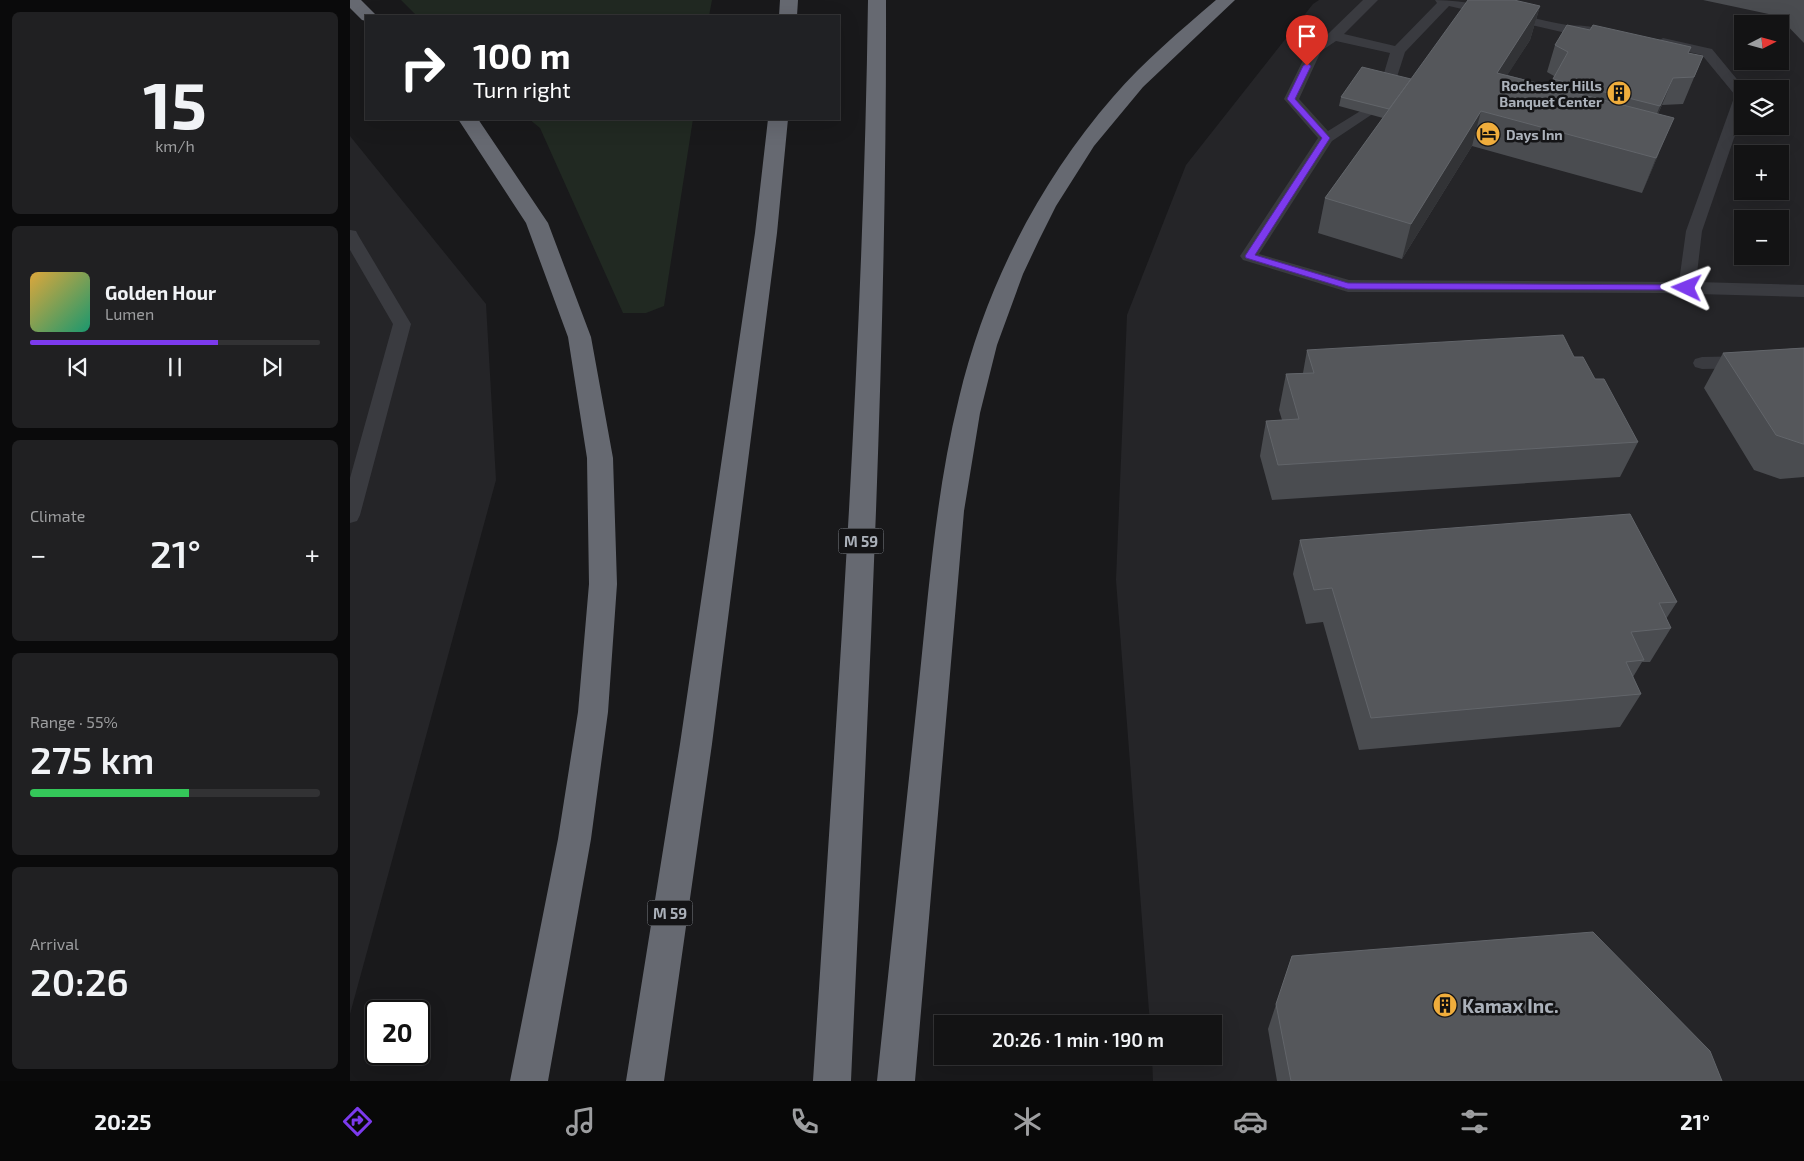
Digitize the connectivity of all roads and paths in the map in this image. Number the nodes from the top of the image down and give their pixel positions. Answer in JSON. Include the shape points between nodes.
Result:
{"nodes":[{"id":1,"x":351,"y":0,"type":"edge"},
{"id":2,"x":789,"y":0,"type":"edge"},
{"id":3,"x":877,"y":0,"type":"edge"},
{"id":4,"x":1226,"y":0,"type":"edge"},
{"id":5,"x":1371,"y":0,"type":"edge"},
{"id":6,"x":1444,"y":1,"type":"edge"},
{"id":7,"x":367,"y":15,"type":"edge"},
{"id":8,"x":788,"y":15,"type":"edge"},
{"id":9,"x":1603,"y":33,"type":"edge"},
{"id":10,"x":1334,"y":36,"type":"junction"},
{"id":11,"x":1650,"y":40,"type":"edge"},
{"id":12,"x":1398,"y":51,"type":"junction"},
{"id":13,"x":1388,"y":84,"type":"edge"},
{"id":14,"x":1734,"y":85,"type":"edge"},
{"id":15,"x":1367,"y":114,"type":"edge"},
{"id":16,"x":1734,"y":118,"type":"edge"},
{"id":17,"x":469,"y":120,"type":"edge"},
{"id":18,"x":778,"y":120,"type":"edge"},
{"id":19,"x":1326,"y":138,"type":"junction"},
{"id":20,"x":350,"y":235,"type":"edge"},
{"id":21,"x":1687,"y":288,"type":"junction"},
{"id":22,"x":1804,"y":291,"type":"edge"},
{"id":23,"x":1804,"y":361,"type":"edge"},
{"id":24,"x":1702,"y":363,"type":"dead end"},
{"id":25,"x":350,"y":515,"type":"edge"},
{"id":26,"x":529,"y":1081,"type":"edge"},
{"id":27,"x":645,"y":1081,"type":"edge"},
{"id":28,"x":832,"y":1081,"type":"edge"},
{"id":29,"x":896,"y":1081,"type":"edge"}],
"edges":[{"from":1,"to":7,"type":"highway"},
{"from":2,"to":8,"type":"highway"},
{"from":3,"to":28,"type":"highway","number":"M 59","via":[[878,113],[871,351]]},
{"from":4,"to":29,"type":"highway","via":[[1135,83],[1085,144],[1041,213],[988,336],[962,438],[951,511]]},
{"from":5,"to":10,"type":"lane"},
{"from":6,"to":9,"type":"lane","via":[[1566,29]]},
{"from":6,"to":12,"type":"lane"},
{"from":10,"to":12,"type":"lane"},
{"from":10,"to":19,"type":"lane","via":[[1315,49],[1291,99]]},
{"from":11,"to":14,"type":"lane","via":[[1707,52]]},
{"from":12,"to":13,"type":"lane"},
{"from":15,"to":19,"type":"lane"},
{"from":16,"to":21,"type":"lane","via":[[1694,231]]},
{"from":17,"to":26,"type":"highway","via":[[521,192],[557,264],[586,362],[602,478],[603,611],[596,699]]},
{"from":18,"to":27,"type":"highway","number":"M 59","via":[[766,233],[697,735]]},
{"from":19,"to":21,"type":"lane","via":[[1249,256],[1348,286]]},
{"from":20,"to":25,"type":"lane","via":[[402,324]]},
{"from":21,"to":22,"type":"lane"},
{"from":23,"to":24,"type":"lane"}]}
